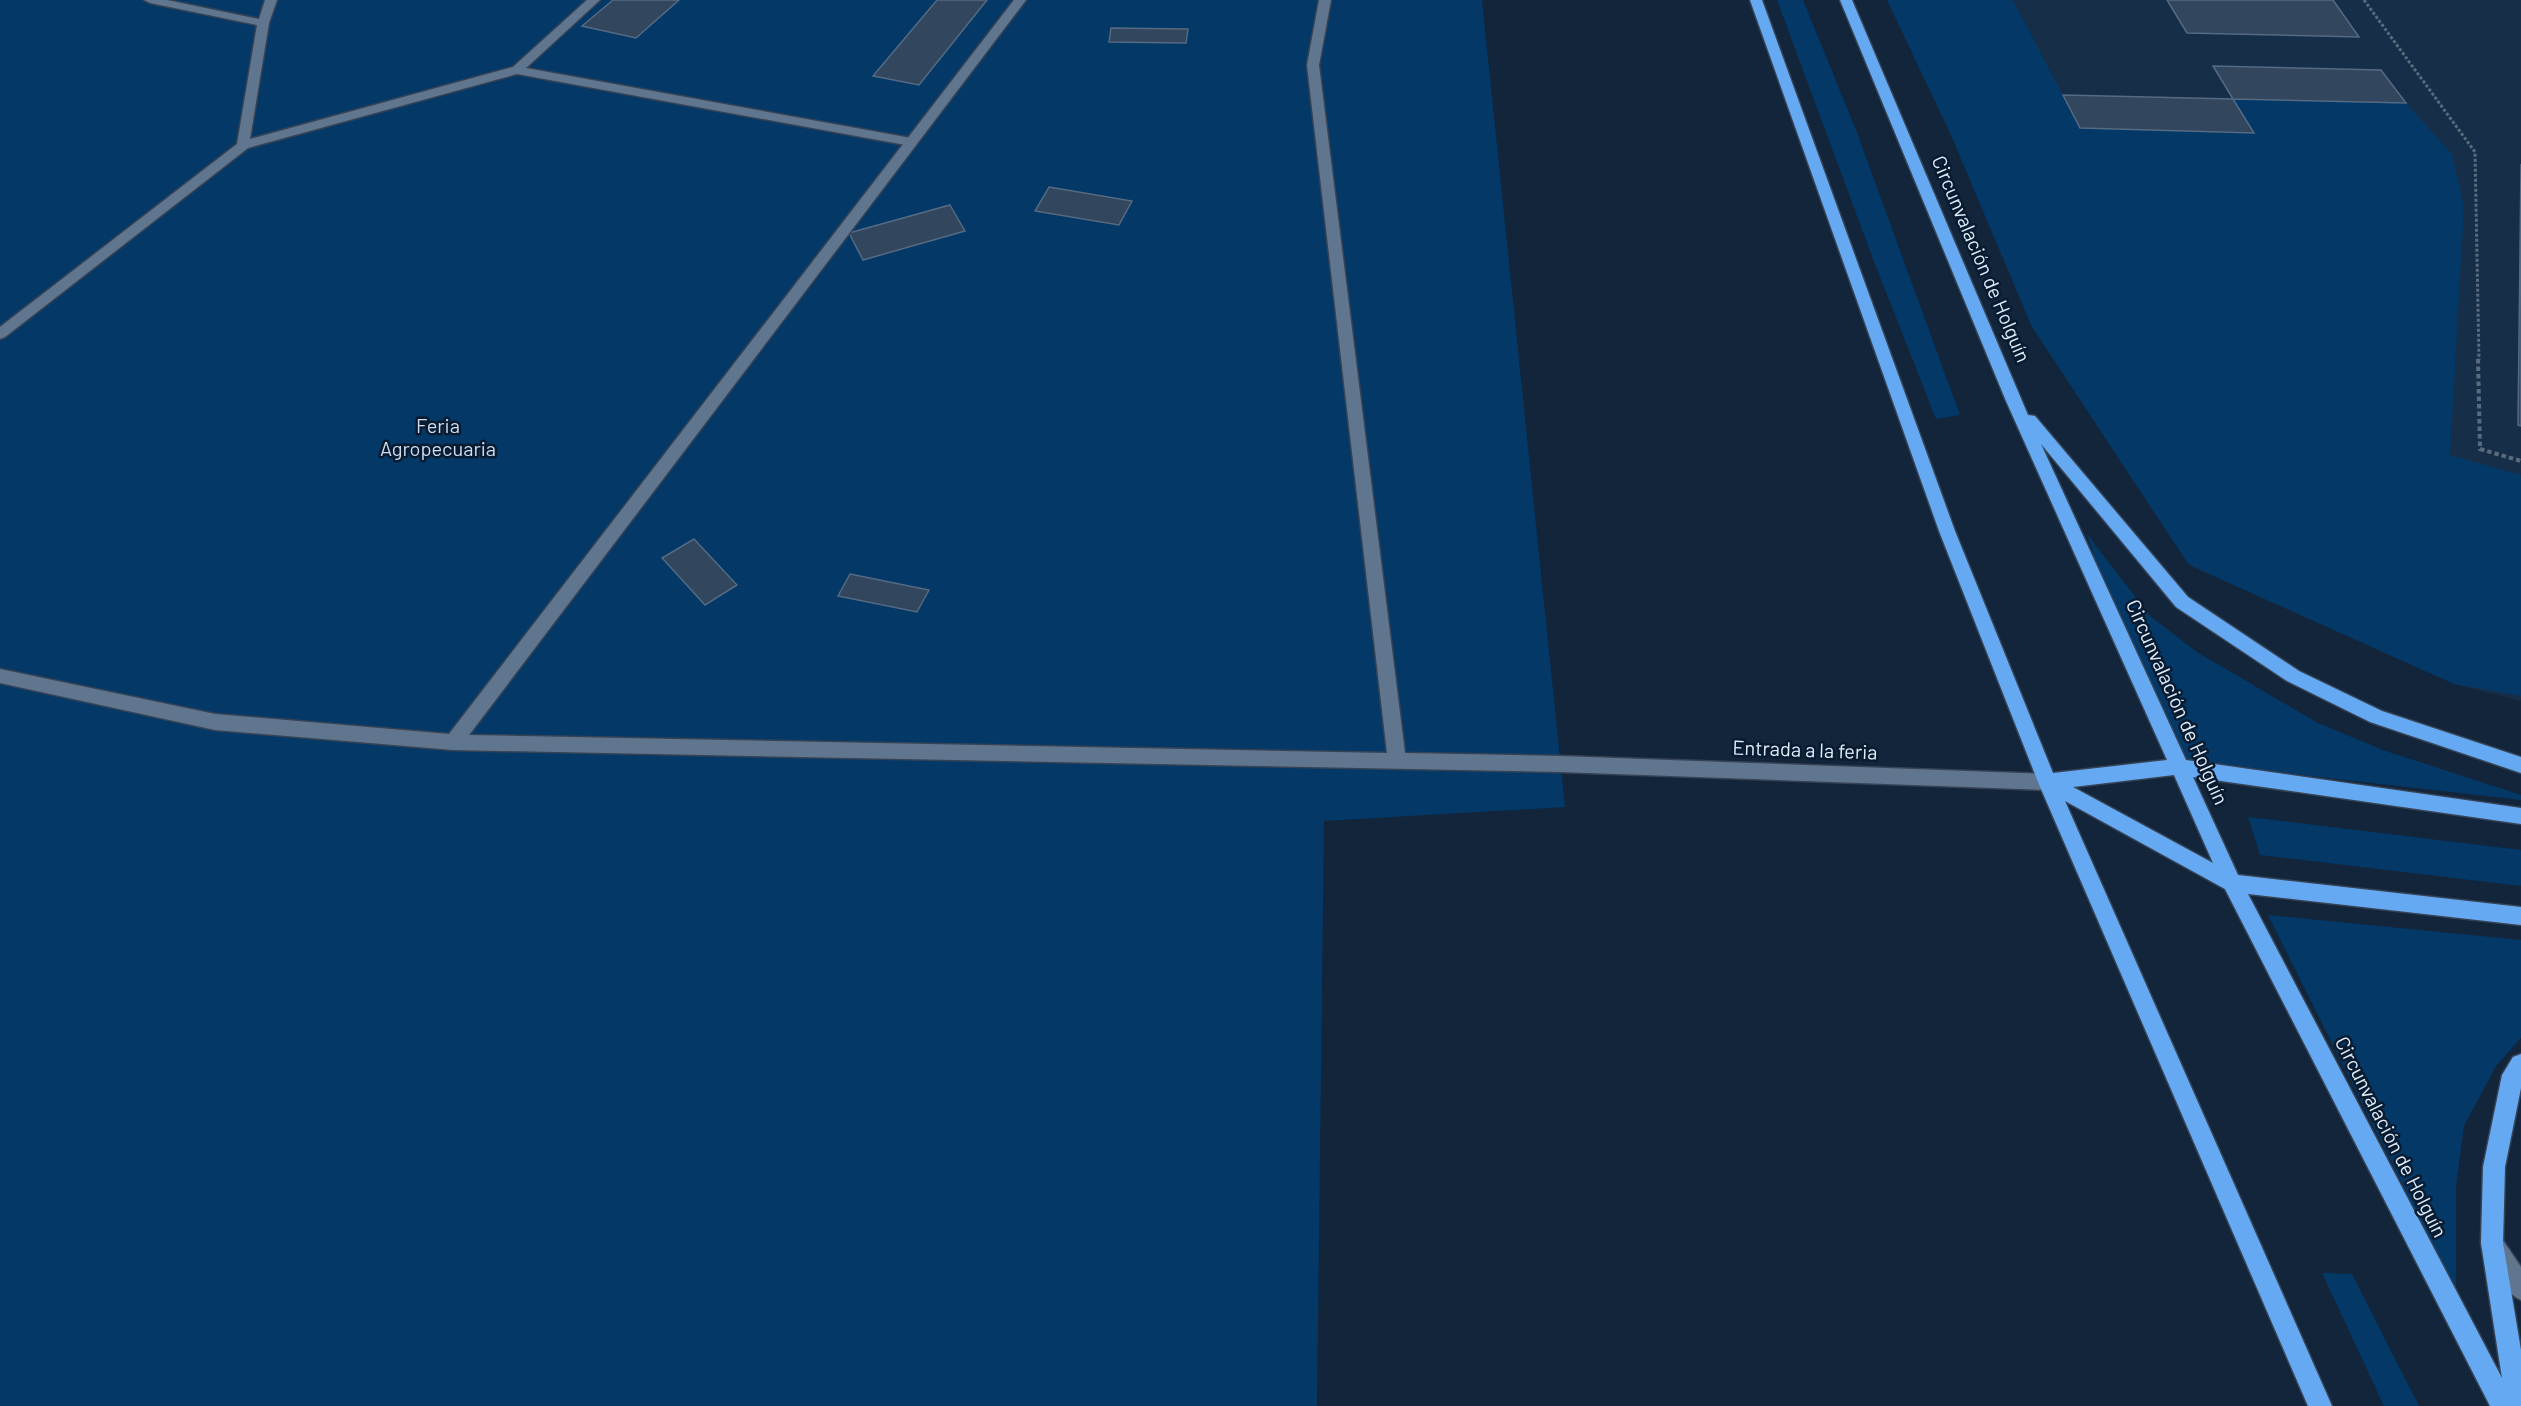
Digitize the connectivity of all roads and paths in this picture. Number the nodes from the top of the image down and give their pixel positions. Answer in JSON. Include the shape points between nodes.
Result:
{"nodes":[{"id":1,"x":150,"y":0,"type":"edge"},
{"id":2,"x":271,"y":0,"type":"edge"},
{"id":3,"x":594,"y":0,"type":"edge"},
{"id":4,"x":1020,"y":0,"type":"edge"},
{"id":5,"x":1325,"y":0,"type":"edge"},
{"id":6,"x":1756,"y":0,"type":"edge"},
{"id":7,"x":1846,"y":0,"type":"edge"},
{"id":8,"x":2364,"y":0,"type":"edge"},
{"id":9,"x":262,"y":23,"type":"junction"},
{"id":10,"x":517,"y":70,"type":"junction"},
{"id":11,"x":911,"y":141,"type":"junction"},
{"id":12,"x":243,"y":145,"type":"junction"},
{"id":13,"x":0,"y":334,"type":"edge"},
{"id":14,"x":2014,"y":401,"type":"junction"},
{"id":15,"x":2521,"y":461,"type":"edge"},
{"id":16,"x":0,"y":676,"type":"edge"},
{"id":17,"x":453,"y":742,"type":"junction"},
{"id":18,"x":1397,"y":760,"type":"junction"},
{"id":19,"x":2521,"y":765,"type":"edge"},
{"id":20,"x":2179,"y":768,"type":"junction"},
{"id":21,"x":2047,"y":782,"type":"junction"},
{"id":22,"x":2521,"y":816,"type":"edge"},
{"id":23,"x":2232,"y":883,"type":"junction"},
{"id":24,"x":2521,"y":916,"type":"edge"},
{"id":25,"x":2521,"y":1064,"type":"edge"},
{"id":26,"x":2492,"y":1243,"type":"junction"},
{"id":27,"x":2521,"y":1288,"type":"edge"},
{"id":28,"x":2320,"y":1406,"type":"edge"},
{"id":29,"x":2503,"y":1406,"type":"edge"},
{"id":30,"x":2518,"y":1406,"type":"edge"}],
"edges":[{"from":1,"to":9,"type":"street"},
{"from":2,"to":9,"type":"street"},
{"from":3,"to":10,"type":"street"},
{"from":4,"to":11,"type":"street"},
{"from":5,"to":18,"type":"street","via":[[1313,64]]},
{"from":6,"to":21,"type":"highway","via":[[1947,531]]},
{"from":7,"to":14,"type":"highway","name":"Circunvalación de Holguín"},
{"from":8,"to":15,"type":"path","via":[[2475,152],[2480,449]]},
{"from":9,"to":12,"type":"street"},
{"from":10,"to":11,"type":"street"},
{"from":10,"to":12,"type":"street"},
{"from":11,"to":17,"type":"street"},
{"from":12,"to":13,"type":"street"},
{"from":14,"to":19,"type":"highway","via":[[2182,602],[2293,676],[2376,717]]},
{"from":14,"to":20,"type":"highway","name":"Circunvalación de Holguín"},
{"from":16,"to":17,"type":"street","name":"Entrada a la feria","via":[[215,722]]},
{"from":17,"to":18,"type":"street","name":"Entrada a la feria"},
{"from":18,"to":21,"type":"street","name":"Entrada a la feria"},
{"from":20,"to":21,"type":"highway"},
{"from":20,"to":22,"type":"highway"},
{"from":20,"to":23,"type":"highway","name":"Circunvalación de Holguín"},
{"from":21,"to":23,"type":"highway"},
{"from":21,"to":28,"type":"highway"},
{"from":23,"to":24,"type":"highway"},
{"from":23,"to":29,"type":"highway","name":"Circunvalación de Holguín"},
{"from":25,"to":26,"type":"highway","via":[[2512,1075],[2494,1167]]},
{"from":26,"to":27,"type":"street"},
{"from":26,"to":30,"type":"highway"}]}
